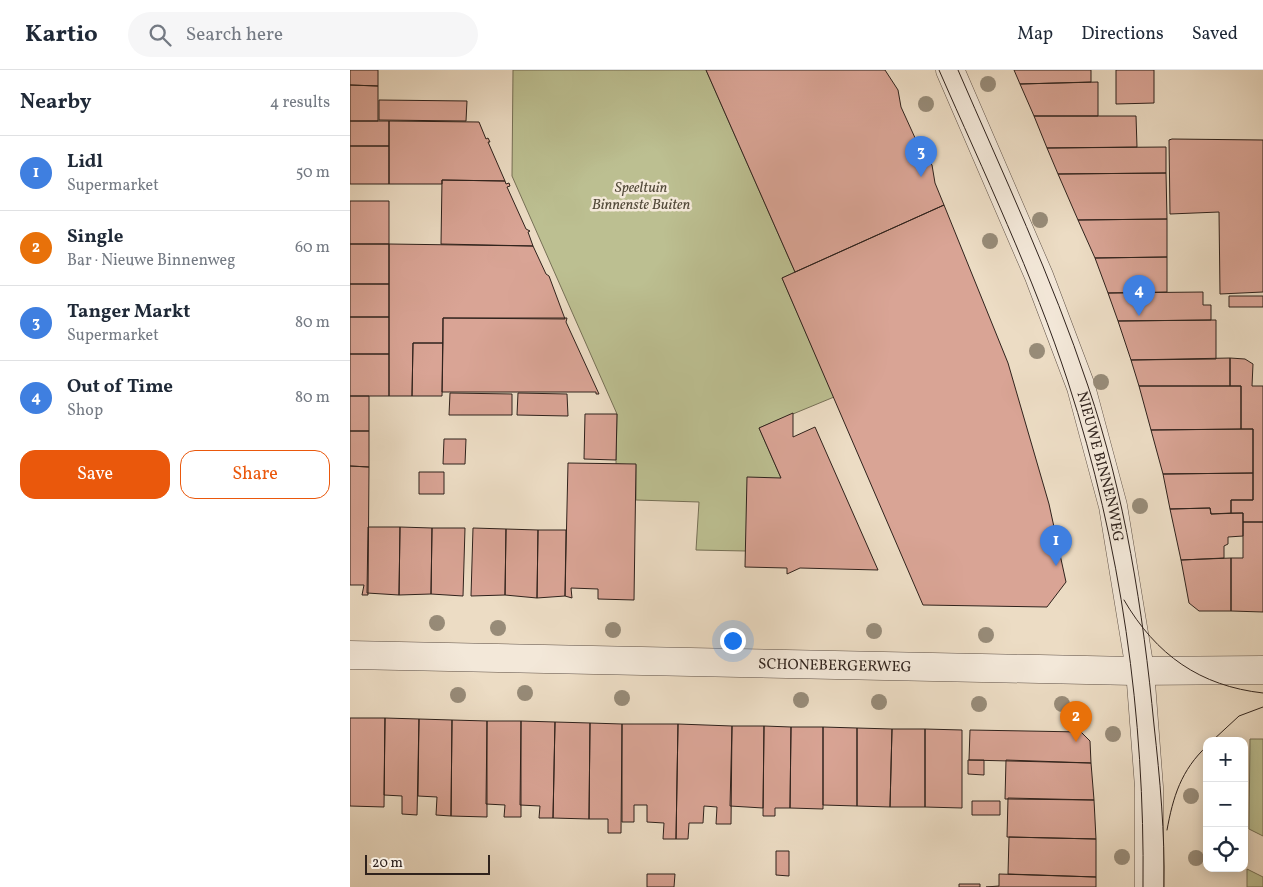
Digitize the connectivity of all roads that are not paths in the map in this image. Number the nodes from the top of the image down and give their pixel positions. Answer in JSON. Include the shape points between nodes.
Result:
{"nodes":[{"id":1,"x":950,"y":70,"type":"edge"},
{"id":2,"x":350,"y":655,"type":"edge"},
{"id":3,"x":1140,"y":670,"type":"junction"},
{"id":4,"x":1263,"y":670,"type":"edge"},
{"id":5,"x":1149,"y":887,"type":"edge"}],
"edges":[{"from":1,"to":3,"type":"street","name":"NIEUWE BINNENWEG","via":[[1039,276],[1081,388],[1113,506]]},
{"from":2,"to":3,"type":"street","name":"SCHONEBERGERWEG"},
{"from":3,"to":4,"type":"street","name":"SCHONEBERGERWEG"},
{"from":3,"to":5,"type":"street","name":"NIEUWE BINNENWEG","via":[[1149,787]]}]}
